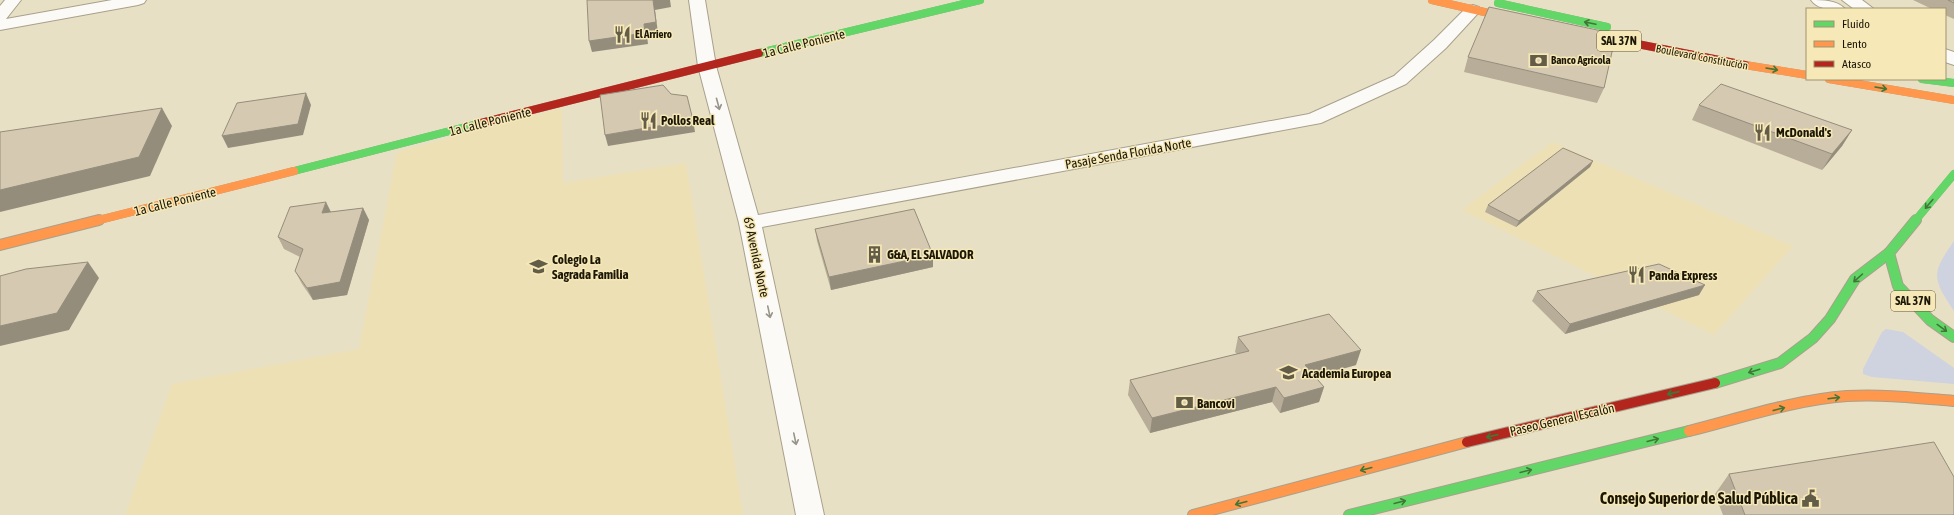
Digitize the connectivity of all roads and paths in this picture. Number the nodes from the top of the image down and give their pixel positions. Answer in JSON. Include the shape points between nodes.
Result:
{"nodes":[{"id":1,"x":13,"y":0,"type":"edge"},
{"id":2,"x":138,"y":0,"type":"edge"},
{"id":3,"x":697,"y":0,"type":"edge"},
{"id":4,"x":980,"y":0,"type":"edge"},
{"id":5,"x":1432,"y":0,"type":"edge"},
{"id":6,"x":1819,"y":0,"type":"edge"},
{"id":7,"x":1850,"y":0,"type":"edge"},
{"id":8,"x":1490,"y":2,"type":"dead end"},
{"id":9,"x":1835,"y":8,"type":"edge"},
{"id":10,"x":1864,"y":8,"type":"edge"},
{"id":11,"x":1472,"y":10,"type":"junction"},
{"id":12,"x":0,"y":16,"type":"edge"},
{"id":13,"x":1526,"y":21,"type":"edge"},
{"id":14,"x":0,"y":25,"type":"edge"},
{"id":15,"x":1614,"y":28,"type":"dead end"},
{"id":16,"x":1580,"y":33,"type":"edge"},
{"id":17,"x":707,"y":66,"type":"junction"},
{"id":18,"x":1806,"y":75,"type":"edge"},
{"id":19,"x":1835,"y":80,"type":"edge"},
{"id":20,"x":1930,"y":80,"type":"edge"},
{"id":21,"x":1954,"y":83,"type":"edge"},
{"id":22,"x":1954,"y":100,"type":"edge"},
{"id":23,"x":1954,"y":174,"type":"edge"},
{"id":24,"x":750,"y":223,"type":"junction"},
{"id":25,"x":0,"y":245,"type":"edge"},
{"id":26,"x":1889,"y":253,"type":"junction"},
{"id":27,"x":1954,"y":337,"type":"edge"},
{"id":28,"x":1954,"y":401,"type":"edge"},
{"id":29,"x":810,"y":515,"type":"edge"},
{"id":30,"x":1193,"y":515,"type":"edge"},
{"id":31,"x":1349,"y":515,"type":"edge"}],
"edges":[{"from":1,"to":12,"type":"street"},
{"from":2,"to":14,"type":"street"},
{"from":3,"to":17,"type":"street","name":"69 Avenida Norte"},
{"from":4,"to":17,"type":"main road","name":"1a Calle Poniente"},
{"from":5,"to":11,"type":"main road"},
{"from":6,"to":9,"type":"street"},
{"from":7,"to":10,"type":"street"},
{"from":15,"to":8,"type":"main road","number":"SAL 37N","one_way":true},
{"from":11,"to":13,"type":"main road"},
{"from":11,"to":24,"type":"street","name":"Pasaje Senda Florida Norte","via":[[1440,44],[1400,80],[1314,119]]},
{"from":16,"to":18,"type":"main road","name":"Boulevard Constitución","number":"SAL 37N","one_way":true},
{"from":17,"to":24,"type":"street","name":"69 Avenida Norte","one_way":true},
{"from":17,"to":25,"type":"main road","name":"1a Calle Poniente"},
{"from":19,"to":22,"type":"main road","one_way":true},
{"from":20,"to":21,"type":"main road"},
{"from":23,"to":26,"type":"main road","name":"Paseo General Escalón","one_way":true},
{"from":24,"to":29,"type":"street","name":"69 Avenida Norte","one_way":true},
{"from":26,"to":27,"type":"main road","number":"SAL 37N","one_way":true,"via":[[1898,286],[1930,320]]},
{"from":26,"to":30,"type":"main road","name":"Paseo General Escalón","one_way":true,"via":[[1855,280],[1830,319],[1813,338],[1780,362],[1711,384],[1468,442]]},
{"from":31,"to":28,"type":"main road","one_way":true,"via":[[1832,398],[1869,395]]}]}
